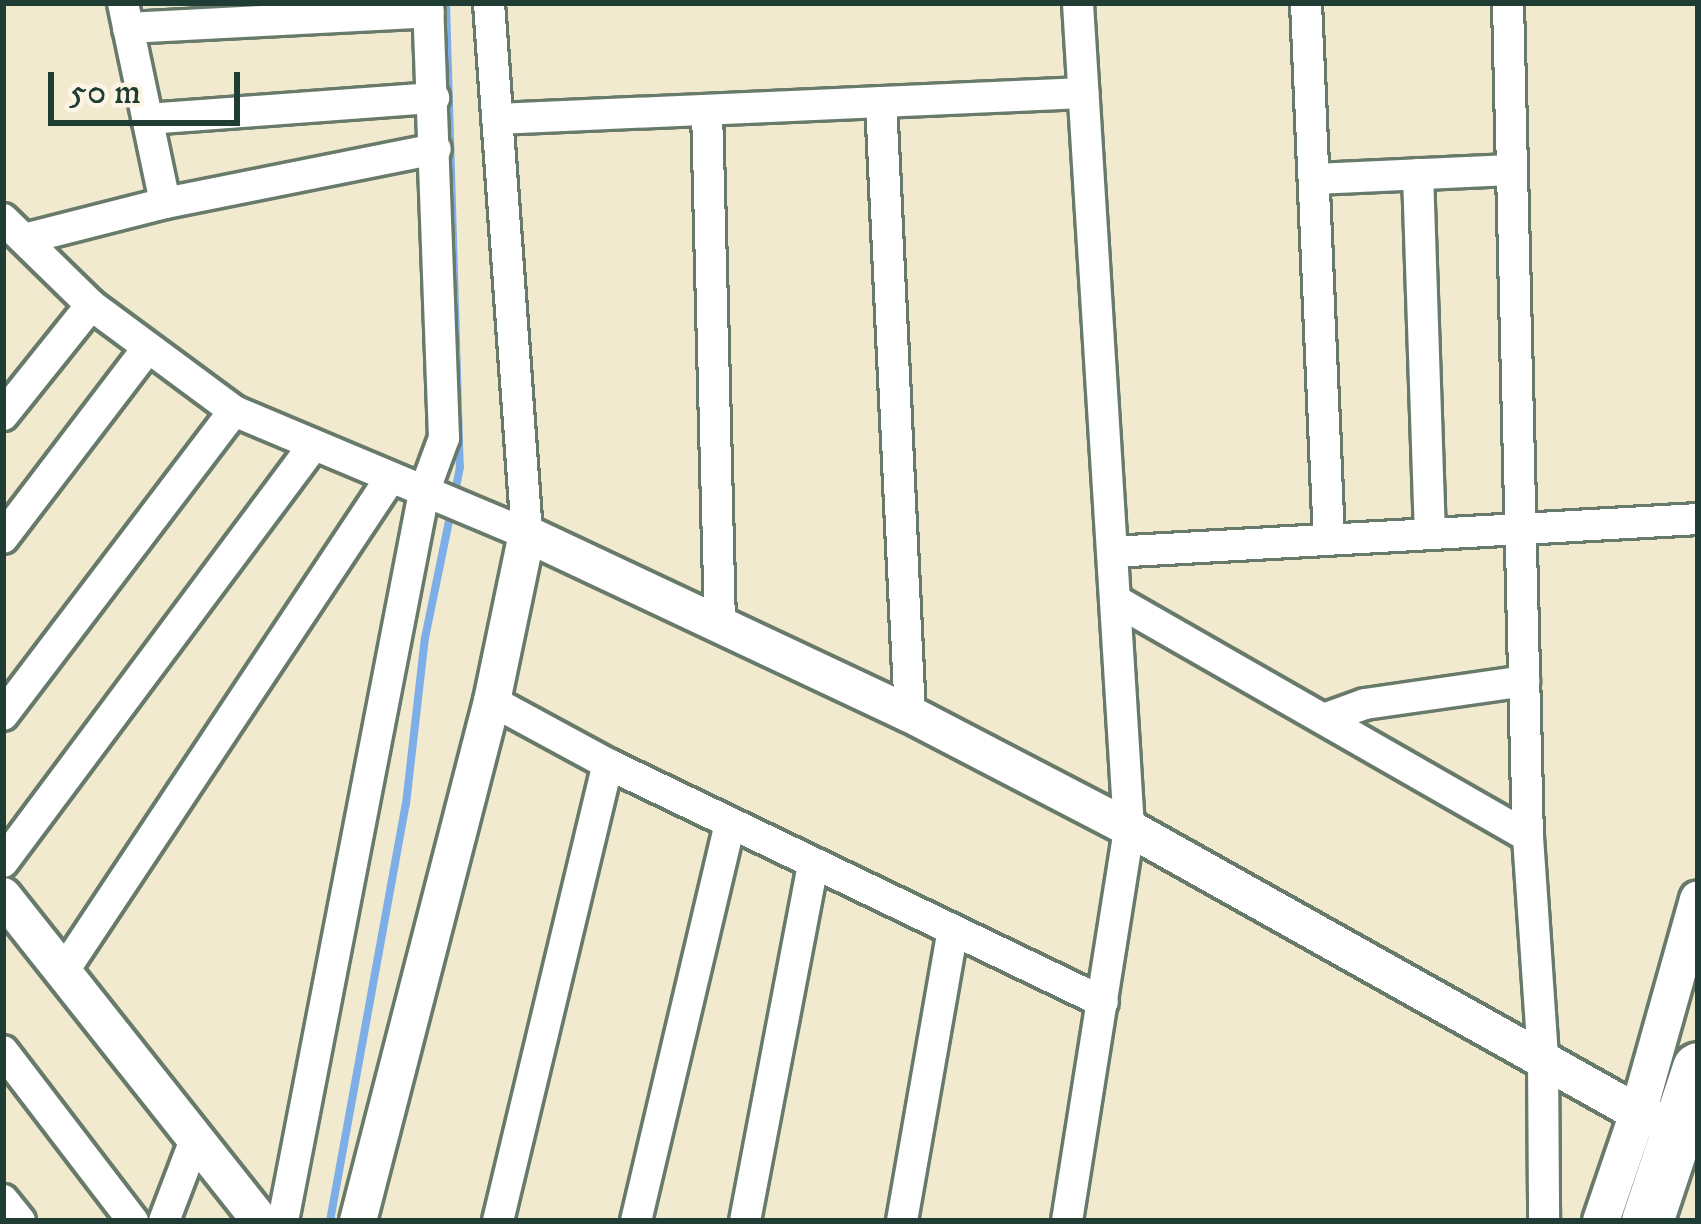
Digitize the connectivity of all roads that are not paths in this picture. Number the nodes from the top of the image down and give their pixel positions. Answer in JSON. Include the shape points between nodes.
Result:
{"nodes":[{"id":1,"x":489,"y":3,"type":"edge"},
{"id":2,"x":1078,"y":3,"type":"edge"},
{"id":3,"x":1306,"y":3,"type":"edge"},
{"id":4,"x":1508,"y":3,"type":"edge"},
{"id":5,"x":429,"y":8,"type":"edge"},
{"id":6,"x":125,"y":16,"type":"edge"},
{"id":7,"x":1083,"y":93,"type":"junction"},
{"id":8,"x":434,"y":98,"type":"junction"},
{"id":9,"x":881,"y":102,"type":"junction"},
{"id":10,"x":707,"y":110,"type":"junction"},
{"id":11,"x":147,"y":119,"type":"junction"},
{"id":12,"x":497,"y":119,"type":"junction"},
{"id":13,"x":436,"y":149,"type":"junction"},
{"id":14,"x":1512,"y":170,"type":"junction"},
{"id":15,"x":1418,"y":174,"type":"junction"},
{"id":16,"x":1314,"y":179,"type":"junction"},
{"id":17,"x":164,"y":203,"type":"junction"},
{"id":18,"x":9,"y":228,"type":"edge"},
{"id":19,"x":91,"y":305,"type":"junction"},
{"id":20,"x":148,"y":349,"type":"junction"},
{"id":21,"x":234,"y":411,"type":"junction"},
{"id":22,"x":3,"y":415,"type":"edge"},
{"id":23,"x":313,"y":446,"type":"junction"},
{"id":24,"x":389,"y":480,"type":"junction"},
{"id":25,"x":433,"y":495,"type":"junction"},
{"id":26,"x":1698,"y":519,"type":"edge"},
{"id":27,"x":1521,"y":529,"type":"junction"},
{"id":28,"x":527,"y":534,"type":"junction"},
{"id":29,"x":1430,"y":534,"type":"junction"},
{"id":30,"x":3,"y":538,"type":"edge"},
{"id":31,"x":1329,"y":540,"type":"junction"},
{"id":32,"x":1112,"y":552,"type":"junction"},
{"id":33,"x":1115,"y":600,"type":"junction"},
{"id":34,"x":720,"y":623,"type":"junction"},
{"id":35,"x":1525,"y":681,"type":"junction"},
{"id":36,"x":492,"y":701,"type":"junction"},
{"id":37,"x":910,"y":714,"type":"junction"},
{"id":38,"x":3,"y":715,"type":"edge"},
{"id":39,"x":1326,"y":718,"type":"junction"},
{"id":40,"x":608,"y":764,"type":"junction"},
{"id":41,"x":730,"y":823,"type":"junction"},
{"id":42,"x":1129,"y":828,"type":"junction"},
{"id":43,"x":1528,"y":837,"type":"junction"},
{"id":44,"x":3,"y":862,"type":"edge"},
{"id":45,"x":813,"y":863,"type":"junction"},
{"id":46,"x":3,"y":896,"type":"edge"},
{"id":47,"x":1698,"y":898,"type":"edge"},
{"id":48,"x":953,"y":930,"type":"junction"},
{"id":49,"x":63,"y":972,"type":"junction"},
{"id":50,"x":1103,"y":1002,"type":"junction"},
{"id":51,"x":3,"y":1051,"type":"edge"},
{"id":52,"x":1544,"y":1058,"type":"junction"},
{"id":53,"x":1698,"y":1068,"type":"edge"},
{"id":54,"x":1672,"y":1126,"type":"edge"},
{"id":55,"x":195,"y":1140,"type":"junction"},
{"id":56,"x":3,"y":1200,"type":"edge"},
{"id":57,"x":20,"y":1221,"type":"edge"},
{"id":58,"x":133,"y":1221,"type":"edge"},
{"id":59,"x":164,"y":1221,"type":"edge"},
{"id":60,"x":261,"y":1221,"type":"edge"},
{"id":61,"x":283,"y":1221,"type":"edge"},
{"id":62,"x":358,"y":1221,"type":"edge"},
{"id":63,"x":498,"y":1221,"type":"edge"},
{"id":64,"x":636,"y":1221,"type":"edge"},
{"id":65,"x":745,"y":1221,"type":"edge"},
{"id":66,"x":902,"y":1221,"type":"edge"},
{"id":67,"x":1067,"y":1221,"type":"edge"},
{"id":68,"x":1544,"y":1221,"type":"edge"},
{"id":69,"x":1601,"y":1221,"type":"edge"},
{"id":70,"x":1647,"y":1221,"type":"edge"}],
"edges":[{"from":1,"to":12,"type":"street"},
{"from":2,"to":7,"type":"street"},
{"from":3,"to":16,"type":"street"},
{"from":4,"to":14,"type":"street"},
{"from":5,"to":6,"type":"street"},
{"from":5,"to":8,"type":"street"},
{"from":6,"to":11,"type":"street"},
{"from":7,"to":9,"type":"street"},
{"from":7,"to":32,"type":"street"},
{"from":8,"to":11,"type":"street"},
{"from":8,"to":13,"type":"street"},
{"from":9,"to":10,"type":"street"},
{"from":9,"to":37,"type":"street"},
{"from":10,"to":12,"type":"street"},
{"from":10,"to":34,"type":"street"},
{"from":11,"to":17,"type":"street"},
{"from":12,"to":28,"type":"street"},
{"from":13,"to":17,"type":"street"},
{"from":13,"to":25,"type":"street","via":[[444,438]]},
{"from":14,"to":15,"type":"street"},
{"from":14,"to":27,"type":"street"},
{"from":15,"to":16,"type":"street"},
{"from":15,"to":29,"type":"street"},
{"from":16,"to":31,"type":"street"},
{"from":17,"to":18,"type":"street"},
{"from":18,"to":19,"type":"street"},
{"from":19,"to":20,"type":"street"},
{"from":19,"to":22,"type":"street"},
{"from":20,"to":21,"type":"street"},
{"from":20,"to":30,"type":"street"},
{"from":21,"to":23,"type":"street"},
{"from":21,"to":38,"type":"street"},
{"from":23,"to":24,"type":"street"},
{"from":23,"to":44,"type":"street"},
{"from":24,"to":25,"type":"street"},
{"from":24,"to":49,"type":"street"},
{"from":25,"to":28,"type":"street"},
{"from":25,"to":61,"type":"street"},
{"from":26,"to":27,"type":"street"},
{"from":27,"to":29,"type":"street"},
{"from":27,"to":35,"type":"street"},
{"from":28,"to":34,"type":"street"},
{"from":28,"to":36,"type":"street"},
{"from":29,"to":31,"type":"street"},
{"from":31,"to":32,"type":"street"},
{"from":32,"to":33,"type":"street"},
{"from":33,"to":39,"type":"street"},
{"from":33,"to":42,"type":"street"},
{"from":34,"to":37,"type":"street"},
{"from":35,"to":39,"type":"street","via":[[1365,704]]},
{"from":35,"to":43,"type":"street"},
{"from":36,"to":40,"type":"street"},
{"from":36,"to":62,"type":"street"},
{"from":37,"to":42,"type":"street"},
{"from":39,"to":43,"type":"street"},
{"from":40,"to":41,"type":"street"},
{"from":40,"to":63,"type":"street"},
{"from":41,"to":45,"type":"street"},
{"from":41,"to":64,"type":"street"},
{"from":42,"to":50,"type":"street"},
{"from":42,"to":52,"type":"street"},
{"from":43,"to":52,"type":"street"},
{"from":45,"to":48,"type":"street"},
{"from":45,"to":65,"type":"street"},
{"from":46,"to":49,"type":"street"},
{"from":47,"to":54,"type":"street"},
{"from":48,"to":50,"type":"street"},
{"from":48,"to":66,"type":"street"},
{"from":49,"to":55,"type":"street"},
{"from":50,"to":67,"type":"street"},
{"from":51,"to":58,"type":"street"},
{"from":52,"to":54,"type":"street"},
{"from":52,"to":68,"type":"street"},
{"from":53,"to":54,"type":"highway"},
{"from":54,"to":69,"type":"street"},
{"from":54,"to":70,"type":"highway"},
{"from":55,"to":59,"type":"street"},
{"from":55,"to":60,"type":"street"},
{"from":56,"to":57,"type":"street"}]}
